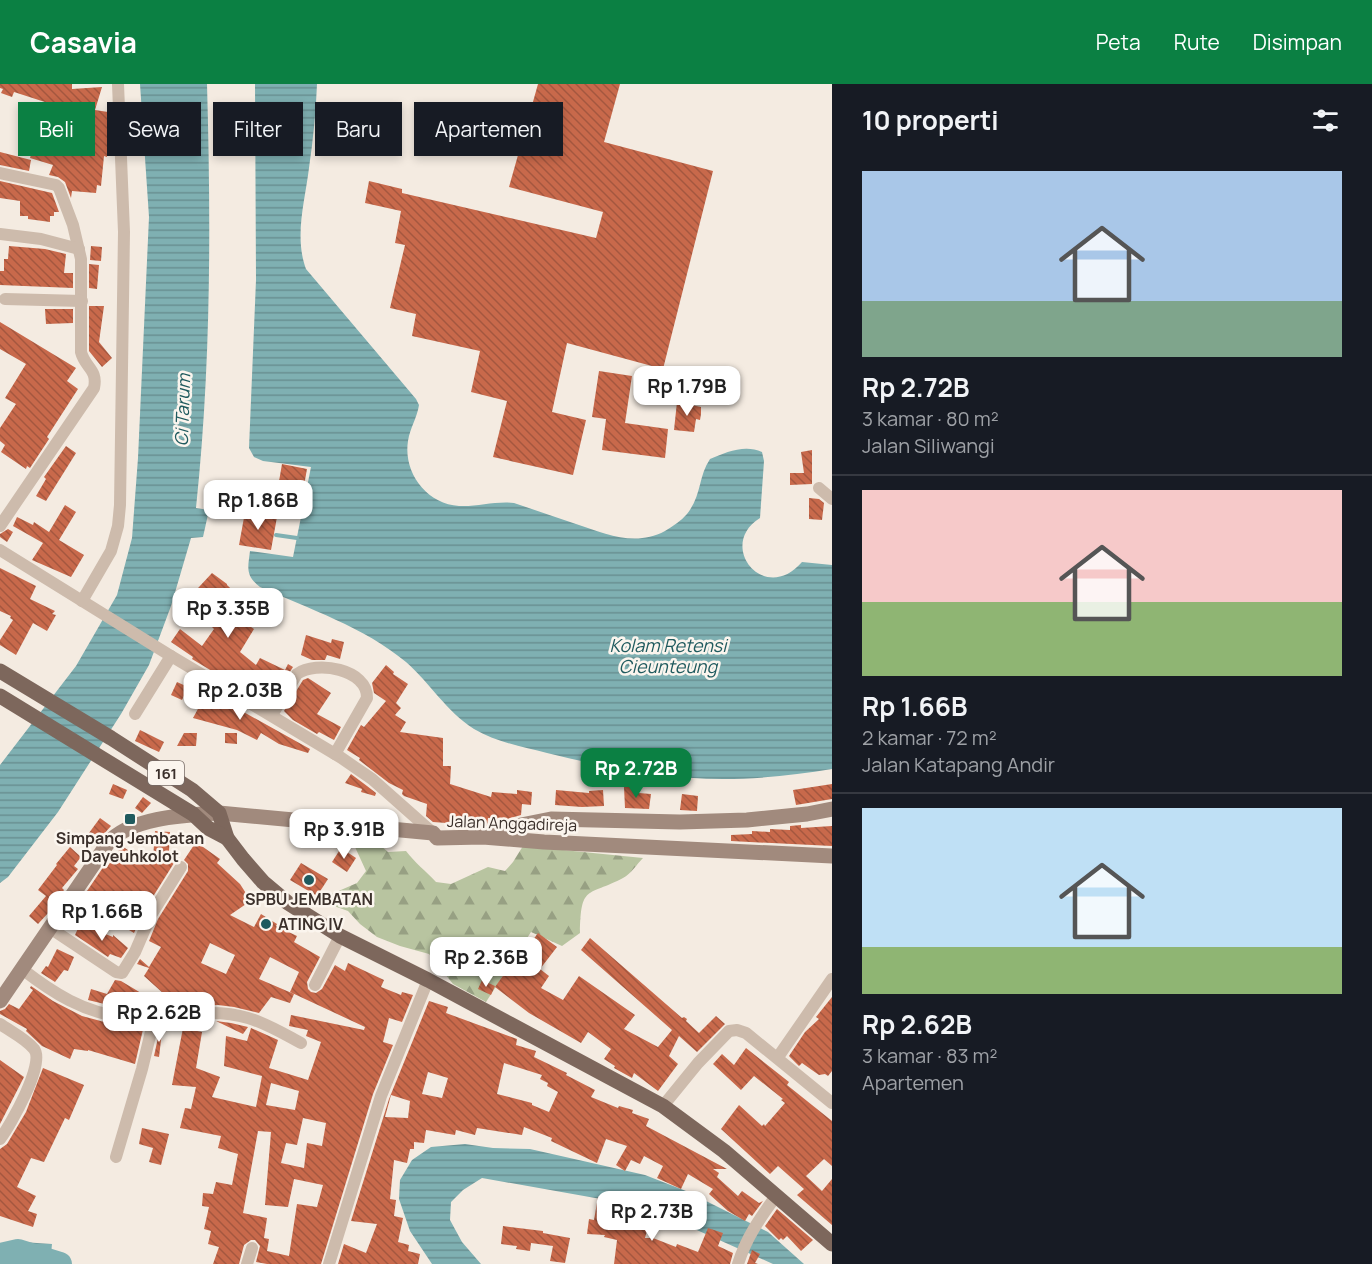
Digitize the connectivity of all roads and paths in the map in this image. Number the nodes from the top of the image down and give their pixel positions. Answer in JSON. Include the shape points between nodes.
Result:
{"nodes":[{"id":1,"x":118,"y":84,"type":"edge"},
{"id":2,"x":0,"y":173,"type":"edge"},
{"id":3,"x":0,"y":234,"type":"edge"},
{"id":4,"x":79,"y":249,"type":"junction"},
{"id":5,"x":5,"y":299,"type":"dead end"},
{"id":6,"x":82,"y":301,"type":"junction"},
{"id":7,"x":819,"y":488,"type":"dead end"},
{"id":8,"x":832,"y":499,"type":"edge"},
{"id":9,"x":0,"y":526,"type":"edge"},
{"id":10,"x":0,"y":550,"type":"edge"},
{"id":11,"x":87,"y":604,"type":"junction"},
{"id":12,"x":165,"y":653,"type":"junction"},
{"id":13,"x":0,"y":671,"type":"edge"},
{"id":14,"x":0,"y":696,"type":"edge"},
{"id":15,"x":135,"y":714,"type":"dead end"},
{"id":16,"x":272,"y":716,"type":"junction"},
{"id":17,"x":335,"y":754,"type":"junction"},
{"id":18,"x":832,"y":809,"type":"edge"},
{"id":19,"x":219,"y":813,"type":"junction"},
{"id":20,"x":193,"y":814,"type":"junction"},
{"id":21,"x":433,"y":833,"type":"junction"},
{"id":22,"x":483,"y":837,"type":"junction"},
{"id":23,"x":226,"y":838,"type":"junction"},
{"id":24,"x":832,"y":856,"type":"edge"},
{"id":25,"x":181,"y":867,"type":"dead end"},
{"id":26,"x":50,"y":928,"type":"junction"},
{"id":27,"x":340,"y":936,"type":"junction"},
{"id":28,"x":22,"y":969,"type":"junction"},
{"id":29,"x":832,"y":979,"type":"edge"},
{"id":30,"x":428,"y":980,"type":"junction"},
{"id":31,"x":315,"y":985,"type":"dead end"},
{"id":32,"x":0,"y":1001,"type":"edge"},
{"id":33,"x":155,"y":1015,"type":"junction"},
{"id":34,"x":0,"y":1024,"type":"edge"},
{"id":35,"x":302,"y":1043,"type":"dead end"},
{"id":36,"x":778,"y":1057,"type":"junction"},
{"id":37,"x":832,"y":1103,"type":"edge"},
{"id":38,"x":663,"y":1106,"type":"junction"},
{"id":39,"x":0,"y":1139,"type":"edge"},
{"id":40,"x":116,"y":1157,"type":"dead end"},
{"id":41,"x":776,"y":1196,"type":"junction"},
{"id":42,"x":832,"y":1244,"type":"edge"},
{"id":43,"x":252,"y":1248,"type":"dead end"},
{"id":44,"x":247,"y":1264,"type":"edge"},
{"id":45,"x":329,"y":1264,"type":"edge"},
{"id":46,"x":738,"y":1264,"type":"edge"}],
"edges":[{"from":1,"to":11,"type":"street","via":[[124,232],[120,505],[111,550]]},
{"from":2,"to":4,"type":"street","via":[[56,185]]},
{"from":3,"to":4,"type":"street"},
{"from":4,"to":6,"type":"street"},
{"from":5,"to":6,"type":"street"},
{"from":6,"to":9,"type":"street","via":[[81,352],[94,373],[94,388]]},
{"from":7,"to":8,"type":"street"},
{"from":10,"to":11,"type":"street"},
{"from":11,"to":12,"type":"street"},
{"from":12,"to":15,"type":"street"},
{"from":12,"to":16,"type":"street"},
{"from":13,"to":19,"type":"main road","number":"161","via":[[192,790]]},
{"from":14,"to":20,"type":"main road","number":"161"},
{"from":16,"to":17,"type":"street"},
{"from":16,"to":17,"type":"street","via":[[302,671],[338,670],[354,677],[365,685],[367,698]]},
{"from":17,"to":21,"type":"street","via":[[372,779]]},
{"from":18,"to":22,"type":"main road","via":[[747,820],[551,819]]},
{"from":19,"to":20,"type":"main road","name":"Jalan Anggadireja"},
{"from":19,"to":21,"type":"main road","name":"Jalan Anggadireja"},
{"from":19,"to":23,"type":"main road","number":"161"},
{"from":20,"to":23,"type":"main road","number":"161"},
{"from":20,"to":26,"type":"main road","name":"Jalan Anggadireja","via":[[155,820],[124,829],[115,836]]},
{"from":21,"to":22,"type":"main road","name":"Jalan Anggadireja","via":[[437,838]]},
{"from":22,"to":24,"type":"main road","name":"Jalan Anggadireja"},
{"from":23,"to":27,"type":"main road","number":"161","via":[[277,894]]},
{"from":25,"to":26,"type":"street","via":[[122,973]]},
{"from":26,"to":28,"type":"main road","name":"Jalan Anggadireja"},
{"from":27,"to":30,"type":"main road","number":"161"},
{"from":27,"to":31,"type":"street"},
{"from":28,"to":32,"type":"main road","name":"Jalan Anggadireja"},
{"from":28,"to":33,"type":"street","via":[[75,1005],[125,1017]]},
{"from":29,"to":36,"type":"street"},
{"from":30,"to":38,"type":"main road","number":"161"},
{"from":30,"to":45,"type":"street","via":[[381,1096]]},
{"from":33,"to":35,"type":"street","via":[[203,1013],[246,1017]]},
{"from":33,"to":40,"type":"street"},
{"from":34,"to":39,"type":"street","via":[[33,1048],[37,1057],[25,1098]]},
{"from":36,"to":37,"type":"street"},
{"from":36,"to":38,"type":"street","via":[[746,1033],[729,1031]]},
{"from":38,"to":41,"type":"main road","number":"161"},
{"from":41,"to":42,"type":"main road","number":"161"},
{"from":41,"to":46,"type":"street","via":[[754,1227]]},
{"from":43,"to":44,"type":"street"}]}
